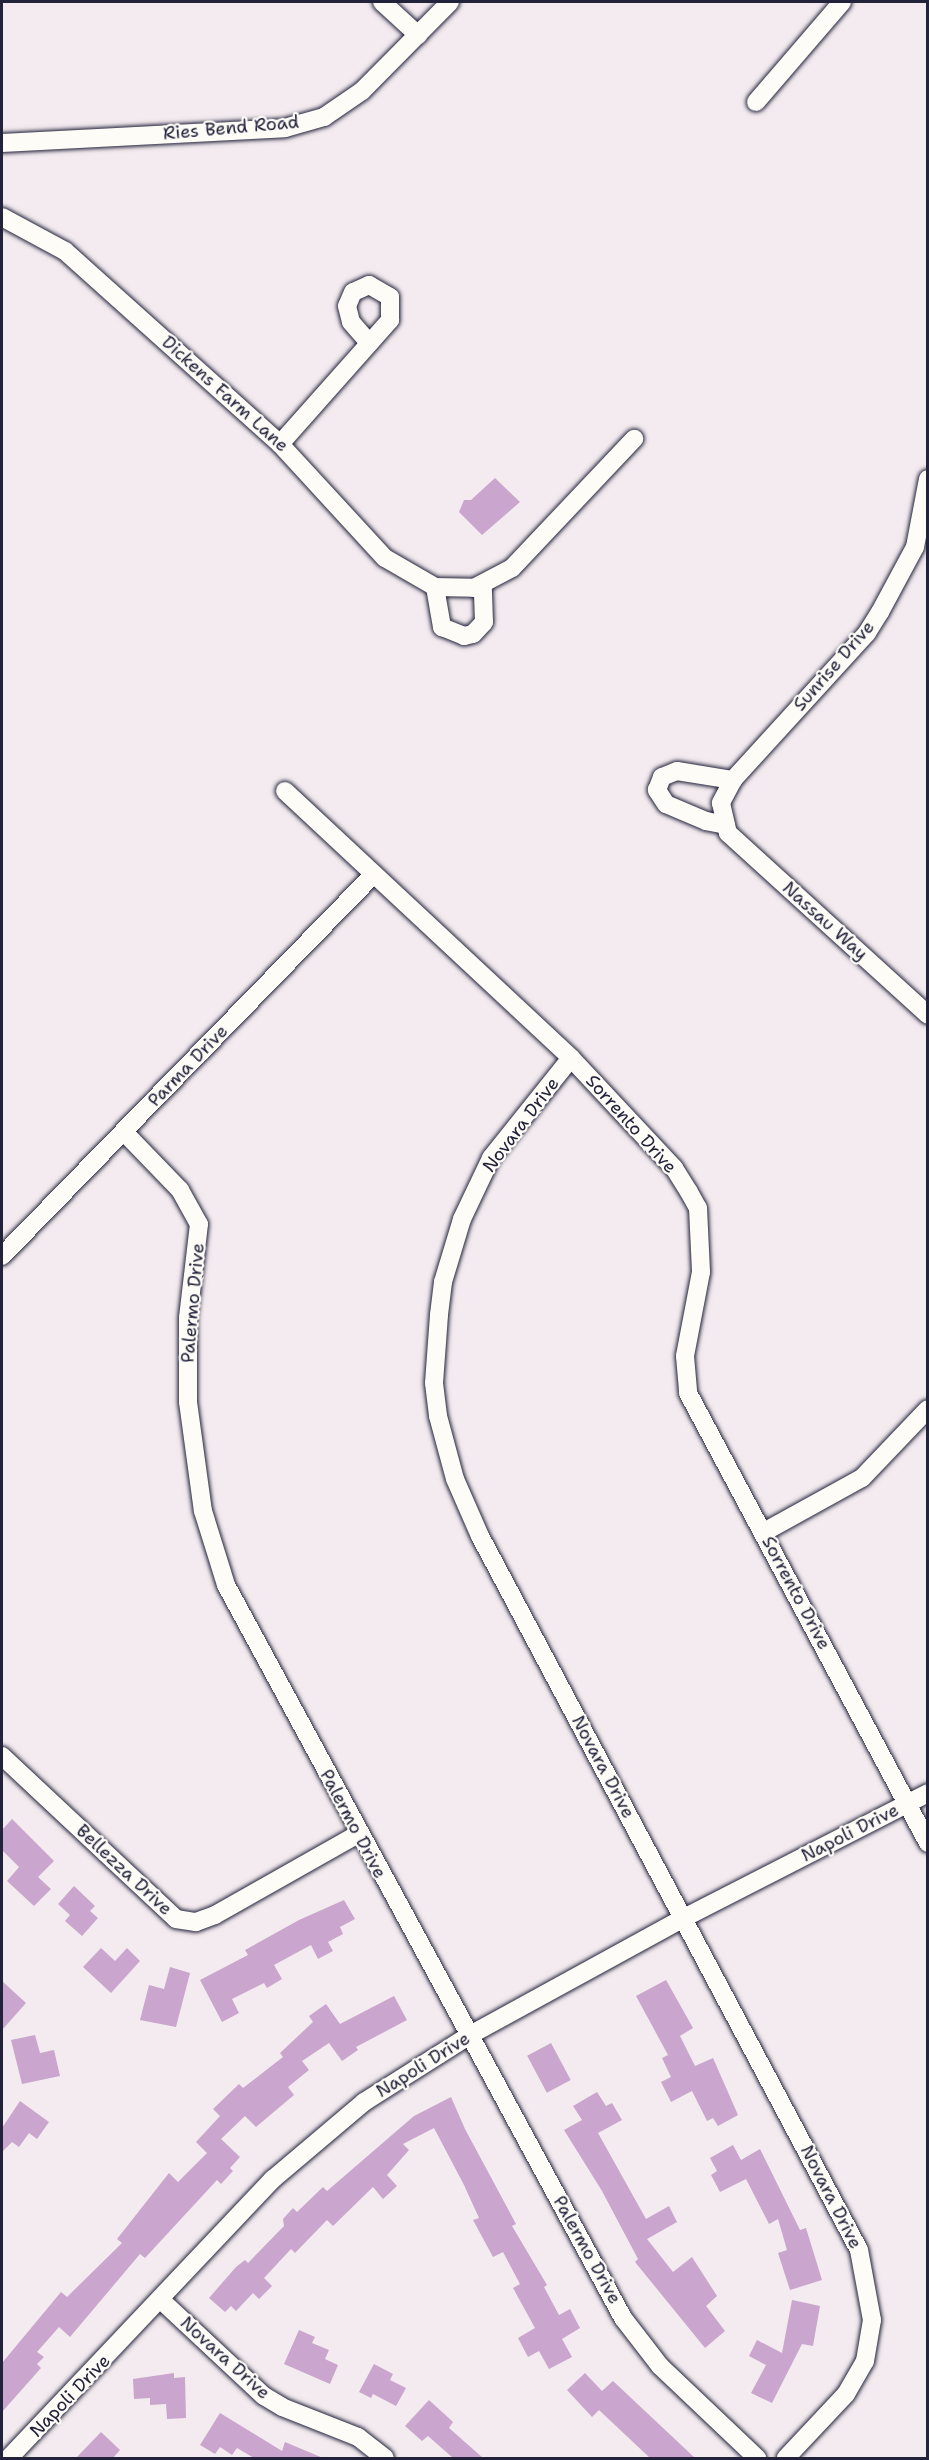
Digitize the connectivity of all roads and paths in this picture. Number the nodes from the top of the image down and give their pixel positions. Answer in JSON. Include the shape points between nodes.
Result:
{"nodes":[{"id":1,"x":382,"y":2,"type":"edge"},
{"id":2,"x":450,"y":2,"type":"edge"},
{"id":3,"x":842,"y":2,"type":"edge"},
{"id":4,"x":418,"y":35,"type":"junction"},
{"id":5,"x":756,"y":102,"type":"dead end"},
{"id":6,"x":2,"y":143,"type":"edge"},
{"id":7,"x":2,"y":217,"type":"edge"},
{"id":8,"x":369,"y":343,"type":"dead end"},
{"id":9,"x":634,"y":439,"type":"dead end"},
{"id":10,"x":280,"y":444,"type":"junction"},
{"id":11,"x":927,"y":479,"type":"edge"},
{"id":12,"x":483,"y":585,"type":"junction"},
{"id":13,"x":435,"y":587,"type":"junction"},
{"id":14,"x":733,"y":780,"type":"junction"},
{"id":15,"x":285,"y":791,"type":"dead end"},
{"id":16,"x":721,"y":803,"type":"joint"},
{"id":17,"x":726,"y":825,"type":"junction"},
{"id":18,"x":374,"y":874,"type":"junction"},
{"id":19,"x":927,"y":1016,"type":"edge"},
{"id":20,"x":572,"y":1058,"type":"junction"},
{"id":21,"x":124,"y":1132,"type":"junction"},
{"id":22,"x":2,"y":1256,"type":"edge"},
{"id":23,"x":927,"y":1409,"type":"edge"},
{"id":24,"x":764,"y":1532,"type":"junction"},
{"id":25,"x":2,"y":1756,"type":"edge"},
{"id":26,"x":927,"y":1793,"type":"edge"},
{"id":27,"x":907,"y":1804,"type":"junction"},
{"id":28,"x":358,"y":1834,"type":"junction"},
{"id":29,"x":927,"y":1843,"type":"edge"},
{"id":30,"x":684,"y":1918,"type":"junction"},
{"id":31,"x":470,"y":2036,"type":"junction"},
{"id":32,"x":162,"y":2301,"type":"junction"},
{"id":33,"x":9,"y":2458,"type":"edge"},
{"id":34,"x":385,"y":2458,"type":"edge"},
{"id":35,"x":757,"y":2458,"type":"edge"},
{"id":36,"x":786,"y":2458,"type":"edge"}],
"edges":[{"from":1,"to":4,"type":"street"},
{"from":2,"to":4,"type":"street","name":"Ries Bend Road"},
{"from":3,"to":5,"type":"street"},
{"from":4,"to":6,"type":"street","name":"Ries Bend Road","via":[[344,104],[324,117],[285,128]]},
{"from":7,"to":10,"type":"street","name":"Dickens Farm Lane","via":[[65,251]]},
{"from":8,"to":10,"type":"street"},
{"from":9,"to":12,"type":"street","via":[[528,555]]},
{"from":10,"to":13,"type":"street","name":"Dickens Farm Lane","via":[[385,558]]},
{"from":11,"to":14,"type":"street","name":"Sunrise Drive","via":[[915,547],[867,633]]},
{"from":12,"to":13,"type":"street"},
{"from":12,"to":13,"type":"street","via":[[484,622],[473,634],[464,636],[442,627]]},
{"from":14,"to":16,"type":"street","name":"Sunrise Drive"},
{"from":14,"to":17,"type":"street","via":[[677,771],[662,777],[657,790],[666,804]]},
{"from":15,"to":18,"type":"street","name":"Sorrento Drive"},
{"from":16,"to":17,"type":"street","name":"Nassau Way"},
{"from":17,"to":19,"type":"street","name":"Nassau Way","via":[[728,832]]},
{"from":18,"to":20,"type":"street","name":"Sorrento Drive"},
{"from":18,"to":21,"type":"street","name":"Parma Drive"},
{"from":20,"to":24,"type":"street","name":"Sorrento Drive","via":[[674,1168],[698,1208],[701,1272],[685,1356],[688,1393]]},
{"from":20,"to":30,"type":"street","name":"Novara Drive","via":[[514,1126],[476,1187],[443,1282],[434,1383],[455,1479],[480,1536]]},
{"from":21,"to":22,"type":"street","name":"Parma Drive"},
{"from":21,"to":28,"type":"street","name":"Palermo Drive","via":[[180,1190],[199,1224],[186,1360],[195,1464],[211,1545],[226,1586]]},
{"from":23,"to":24,"type":"street","via":[[862,1478]]},
{"from":24,"to":27,"type":"street","name":"Sorrento Drive"},
{"from":25,"to":28,"type":"street","name":"Bellezza Drive","via":[[176,1919],[196,1922],[215,1915]]},
{"from":26,"to":27,"type":"street","name":"Napoli Drive"},
{"from":27,"to":29,"type":"street","name":"Sorrento Drive"},
{"from":27,"to":30,"type":"street","name":"Napoli Drive"},
{"from":28,"to":31,"type":"street","name":"Palermo Drive"},
{"from":30,"to":31,"type":"street","name":"Napoli Drive"},
{"from":30,"to":36,"type":"street","name":"Novara Drive","via":[[859,2250],[871,2299],[871,2342],[861,2369],[846,2394]]},
{"from":31,"to":32,"type":"street","name":"Napoli Drive","via":[[385,2087],[305,2148]]},
{"from":31,"to":35,"type":"street","name":"Palermo Drive","via":[[639,2344]]},
{"from":32,"to":33,"type":"street","name":"Napoli Drive"},
{"from":32,"to":34,"type":"street","name":"Novara Drive","via":[[264,2396],[358,2437]]}]}
